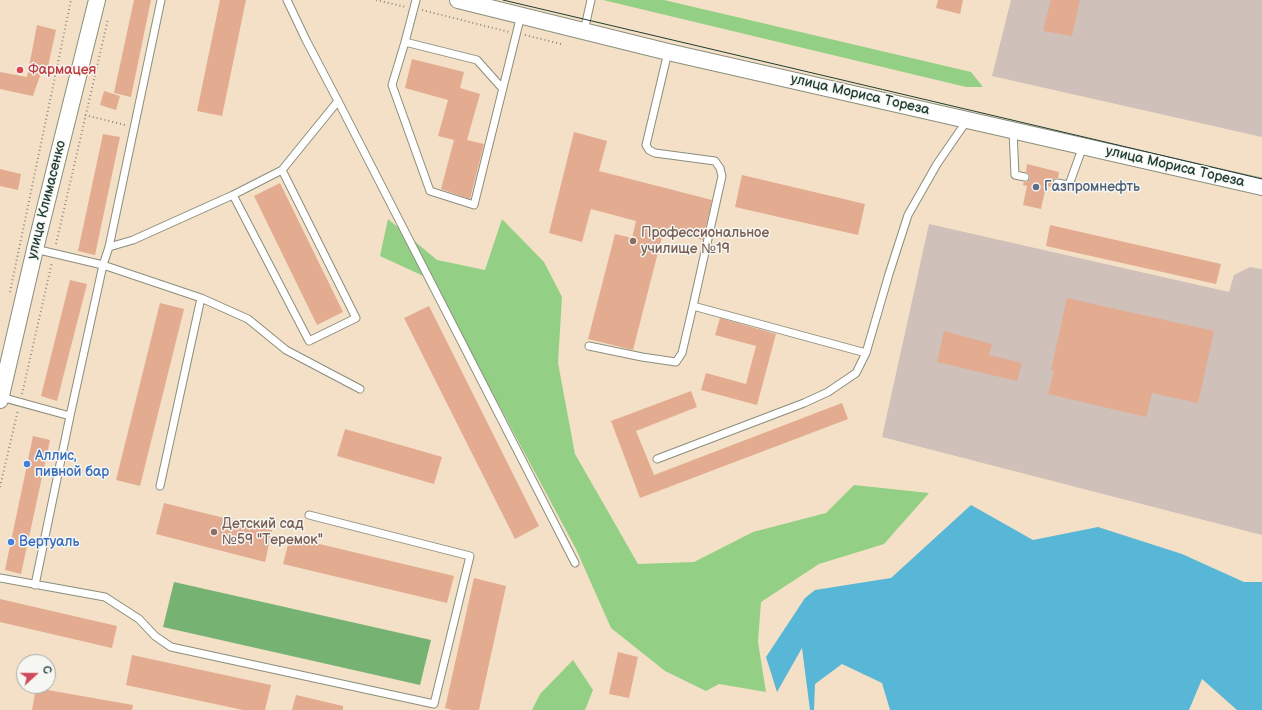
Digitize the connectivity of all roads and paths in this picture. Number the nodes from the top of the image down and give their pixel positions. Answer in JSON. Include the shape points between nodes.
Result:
{"nodes":[{"id":1,"x":71,"y":0,"type":"edge"},
{"id":2,"x":98,"y":0,"type":"edge"},
{"id":3,"x":161,"y":0,"type":"edge"},
{"id":4,"x":287,"y":0,"type":"edge"},
{"id":5,"x":376,"y":0,"type":"edge"},
{"id":6,"x":416,"y":0,"type":"edge"},
{"id":7,"x":458,"y":0,"type":"edge"},
{"id":8,"x":591,"y":0,"type":"edge"},
{"id":9,"x":413,"y":8,"type":"junction"},
{"id":10,"x":521,"y":15,"type":"junction"},
{"id":11,"x":584,"y":31,"type":"junction"},
{"id":12,"x":516,"y":33,"type":"junction"},
{"id":13,"x":405,"y":42,"type":"junction"},
{"id":14,"x":561,"y":44,"type":"dead end"},
{"id":15,"x":668,"y":52,"type":"junction"},
{"id":16,"x":502,"y":88,"type":"junction"},
{"id":17,"x":338,"y":101,"type":"junction"},
{"id":18,"x":86,"y":115,"type":"dead end"},
{"id":19,"x":968,"y":119,"type":"junction"},
{"id":20,"x":134,"y":127,"type":"junction"},
{"id":21,"x":1013,"y":130,"type":"junction"},
{"id":22,"x":1083,"y":146,"type":"junction"},
{"id":23,"x":282,"y":170,"type":"junction"},
{"id":24,"x":1025,"y":177,"type":"dead end"},
{"id":25,"x":1057,"y":183,"type":"dead end"},
{"id":26,"x":1262,"y":187,"type":"edge"},
{"id":27,"x":233,"y":194,"type":"junction"},
{"id":28,"x":109,"y":247,"type":"junction"},
{"id":29,"x":34,"y":249,"type":"junction"},
{"id":30,"x":103,"y":265,"type":"junction"},
{"id":31,"x":10,"y":292,"type":"dead end"},
{"id":32,"x":201,"y":298,"type":"junction"},
{"id":33,"x":693,"y":306,"type":"junction"},
{"id":34,"x":589,"y":346,"type":"dead end"},
{"id":35,"x":866,"y":353,"type":"junction"},
{"id":36,"x":360,"y":389,"type":"dead end"},
{"id":37,"x":0,"y":399,"type":"edge"},
{"id":38,"x":70,"y":416,"type":"junction"},
{"id":39,"x":657,"y":459,"type":"dead end"},
{"id":40,"x":160,"y":486,"type":"dead end"},
{"id":41,"x":309,"y":515,"type":"dead end"},
{"id":42,"x":575,"y":563,"type":"dead end"},
{"id":43,"x":0,"y":578,"type":"edge"},
{"id":44,"x":35,"y":585,"type":"junction"}],
"edges":[{"from":1,"to":31,"type":"path"},
{"from":2,"to":29,"type":"street","name":"улица Климасенко"},
{"from":3,"to":20,"type":"lane"},
{"from":4,"to":17,"type":"lane"},
{"from":5,"to":9,"type":"path"},
{"from":6,"to":9,"type":"lane"},
{"from":7,"to":10,"type":"street","name":"улица Мориса Тореза"},
{"from":8,"to":11,"type":"lane"},
{"from":9,"to":12,"type":"path"},
{"from":9,"to":13,"type":"lane"},
{"from":10,"to":11,"type":"street","name":"улица Мориса Тореза"},
{"from":10,"to":12,"type":"lane"},
{"from":11,"to":15,"type":"street","name":"улица Мориса Тореза"},
{"from":12,"to":14,"type":"path"},
{"from":12,"to":16,"type":"lane"},
{"from":13,"to":16,"type":"lane","via":[[477,60]]},
{"from":13,"to":16,"type":"lane","via":[[392,85],[430,191],[474,205]]},
{"from":15,"to":19,"type":"street","name":"улица Мориса Тореза"},
{"from":15,"to":33,"type":"lane","via":[[646,145],[654,153],[715,161],[722,176]]},
{"from":17,"to":23,"type":"lane"},
{"from":17,"to":42,"type":"lane"},
{"from":18,"to":20,"type":"path"},
{"from":19,"to":21,"type":"street","name":"улица Мориса Тореза"},
{"from":19,"to":35,"type":"lane","via":[[937,164],[908,215]]},
{"from":20,"to":28,"type":"lane"},
{"from":21,"to":22,"type":"street","name":"улица Мориса Тореза"},
{"from":21,"to":24,"type":"lane","via":[[1015,175]]},
{"from":22,"to":25,"type":"lane","via":[[1069,185]]},
{"from":22,"to":26,"type":"street","name":"улица Мориса Тореза"},
{"from":23,"to":27,"type":"lane"},
{"from":23,"to":27,"type":"lane","via":[[356,318],[343,325],[309,341]]},
{"from":27,"to":28,"type":"lane","via":[[133,240]]},
{"from":28,"to":30,"type":"lane"},
{"from":29,"to":30,"type":"lane"},
{"from":29,"to":37,"type":"street","name":"улица Климасенко"},
{"from":30,"to":32,"type":"lane"},
{"from":30,"to":38,"type":"lane"},
{"from":32,"to":36,"type":"lane","via":[[248,319],[286,350]]},
{"from":32,"to":40,"type":"lane"},
{"from":33,"to":34,"type":"lane","via":[[682,353],[676,362]]},
{"from":33,"to":35,"type":"lane"},
{"from":35,"to":39,"type":"lane","via":[[856,373],[828,392]]},
{"from":37,"to":38,"type":"lane"},
{"from":38,"to":44,"type":"lane"},
{"from":41,"to":44,"type":"lane","via":[[470,556],[434,704],[171,647],[155,636],[139,619],[105,597]]},
{"from":43,"to":44,"type":"lane"}]}
